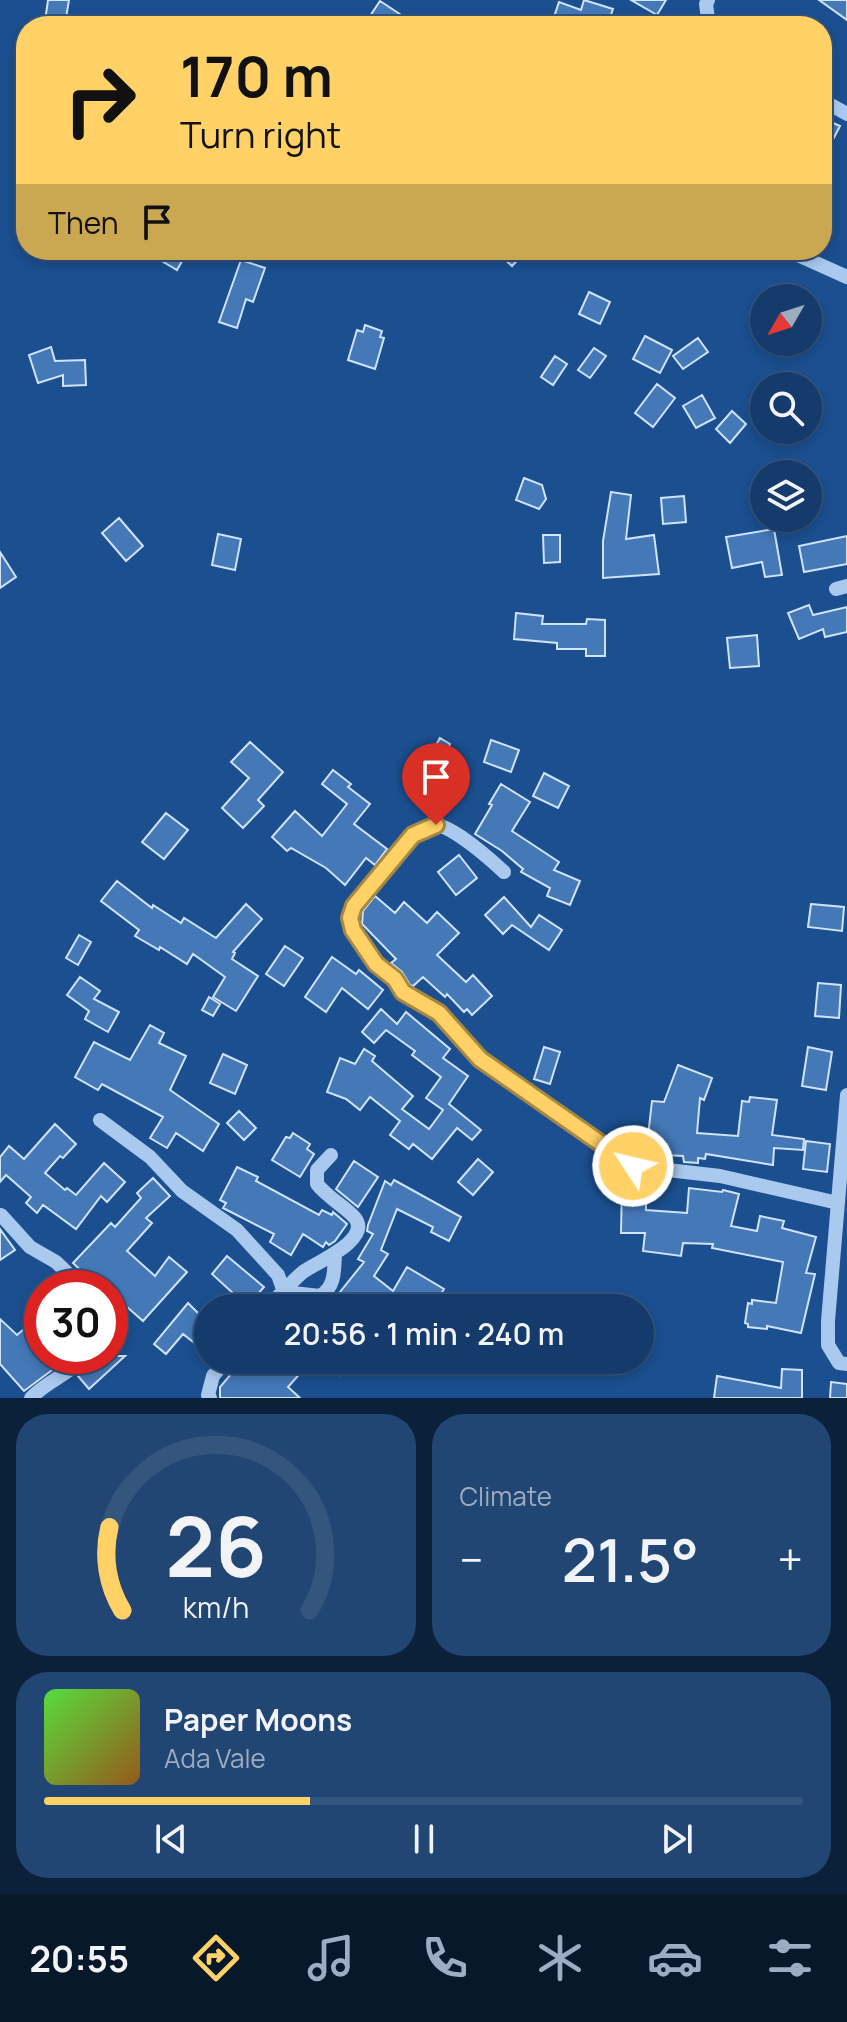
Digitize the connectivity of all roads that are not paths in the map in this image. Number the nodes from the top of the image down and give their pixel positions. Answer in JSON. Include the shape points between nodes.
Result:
{"nodes":[{"id":1,"x":809,"y":260,"type":"edge"},
{"id":2,"x":847,"y":277,"type":"edge"},
{"id":3,"x":504,"y":872,"type":"dead end"},
{"id":4,"x":847,"y":1095,"type":"edge"},
{"id":5,"x":100,"y":1120,"type":"dead end"},
{"id":6,"x":331,"y":1155,"type":"dead end"},
{"id":7,"x":838,"y":1203,"type":"junction"},
{"id":8,"x":1,"y":1215,"type":"edge"},
{"id":9,"x":335,"y":1253,"type":"junction"},
{"id":10,"x":64,"y":1270,"type":"edge"},
{"id":11,"x":284,"y":1292,"type":"junction"},
{"id":12,"x":847,"y":1364,"type":"edge"},
{"id":13,"x":63,"y":1374,"type":"edge"},
{"id":14,"x":215,"y":1374,"type":"edge"},
{"id":15,"x":31,"y":1398,"type":"edge"},
{"id":16,"x":210,"y":1398,"type":"edge"}],
"edges":[{"from":1,"to":2,"type":"street"},
{"from":3,"to":7,"type":"street","via":[[453,833],[436,825],[424,828],[354,906],[353,930],[403,992],[439,1013],[480,1059],[633,1166],[720,1176]]},
{"from":4,"to":7,"type":"street"},
{"from":5,"to":11,"type":"street","via":[[150,1157],[182,1191],[237,1230],[278,1275]]},
{"from":6,"to":9,"type":"street","via":[[317,1170],[317,1184],[358,1225],[353,1238]]},
{"from":7,"to":12,"type":"street","via":[[828,1345],[839,1363]]},
{"from":8,"to":10,"type":"street","via":[[30,1247]]},
{"from":9,"to":11,"type":"street"},
{"from":9,"to":11,"type":"street","via":[[332,1285],[325,1294]]},
{"from":13,"to":15,"type":"street"},
{"from":14,"to":16,"type":"street"}]}
